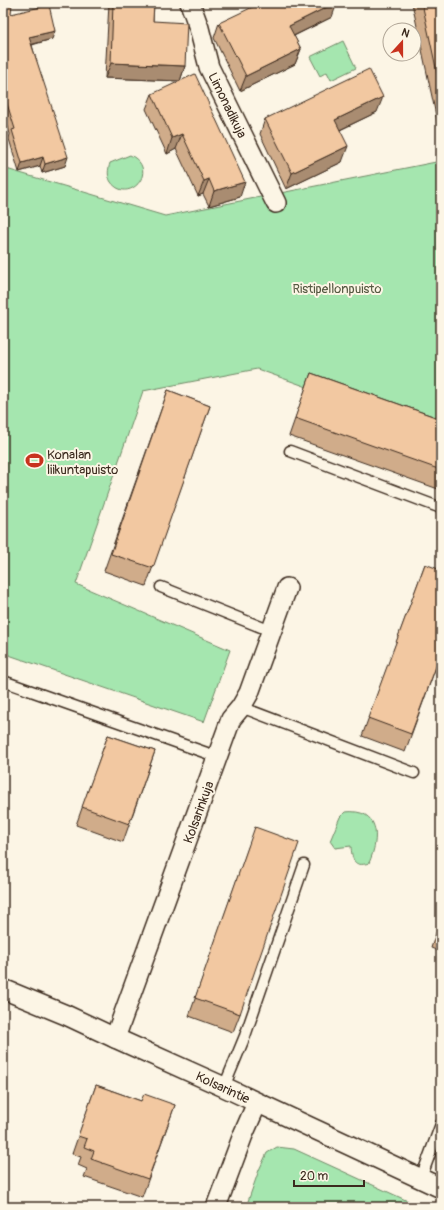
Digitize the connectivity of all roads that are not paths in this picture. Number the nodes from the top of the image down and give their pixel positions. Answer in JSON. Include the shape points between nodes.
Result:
{"nodes":[{"id":1,"x":190,"y":3,"type":"edge"},
{"id":2,"x":276,"y":203,"type":"dead end"},
{"id":3,"x":290,"y":451,"type":"dead end"},
{"id":4,"x":441,"y":508,"type":"edge"},
{"id":5,"x":161,"y":587,"type":"dead end"},
{"id":6,"x":287,"y":588,"type":"dead end"},
{"id":7,"x":271,"y":631,"type":"junction"},
{"id":8,"x":3,"y":681,"type":"edge"},
{"id":9,"x":241,"y":707,"type":"junction"},
{"id":10,"x":218,"y":757,"type":"junction"},
{"id":11,"x":414,"y":773,"type":"dead end"},
{"id":12,"x":304,"y":865,"type":"dead end"},
{"id":13,"x":3,"y":989,"type":"edge"},
{"id":14,"x":115,"y":1038,"type":"junction"},
{"id":15,"x":224,"y":1087,"type":"junction"},
{"id":16,"x":257,"y":1103,"type":"junction"},
{"id":17,"x":441,"y":1124,"type":"edge"},
{"id":18,"x":420,"y":1178,"type":"junction"},
{"id":19,"x":441,"y":1188,"type":"edge"},
{"id":20,"x":216,"y":1207,"type":"edge"}],
"edges":[{"from":1,"to":2,"type":"street","name":"Limonadikuja","via":[[209,67]]},
{"from":3,"to":4,"type":"lane"},
{"from":5,"to":7,"type":"lane"},
{"from":6,"to":7,"type":"street","name":"Kolsarinkuja"},
{"from":7,"to":9,"type":"street","name":"Kolsarinkuja","via":[[249,693]]},
{"from":8,"to":10,"type":"lane"},
{"from":9,"to":10,"type":"street","name":"Kolsarinkuja","via":[[232,719]]},
{"from":9,"to":11,"type":"lane"},
{"from":10,"to":14,"type":"street","name":"Kolsarinkuja"},
{"from":12,"to":15,"type":"lane","via":[[248,1028]]},
{"from":13,"to":14,"type":"street","name":"Kolsarintie"},
{"from":14,"to":15,"type":"street","name":"Kolsarintie"},
{"from":15,"to":16,"type":"street","name":"Kolsarintie"},
{"from":16,"to":18,"type":"street","name":"Kolsarintie"},
{"from":16,"to":20,"type":"street"},
{"from":17,"to":18,"type":"lane"},
{"from":18,"to":19,"type":"street","name":"Kolsarintie"}]}
